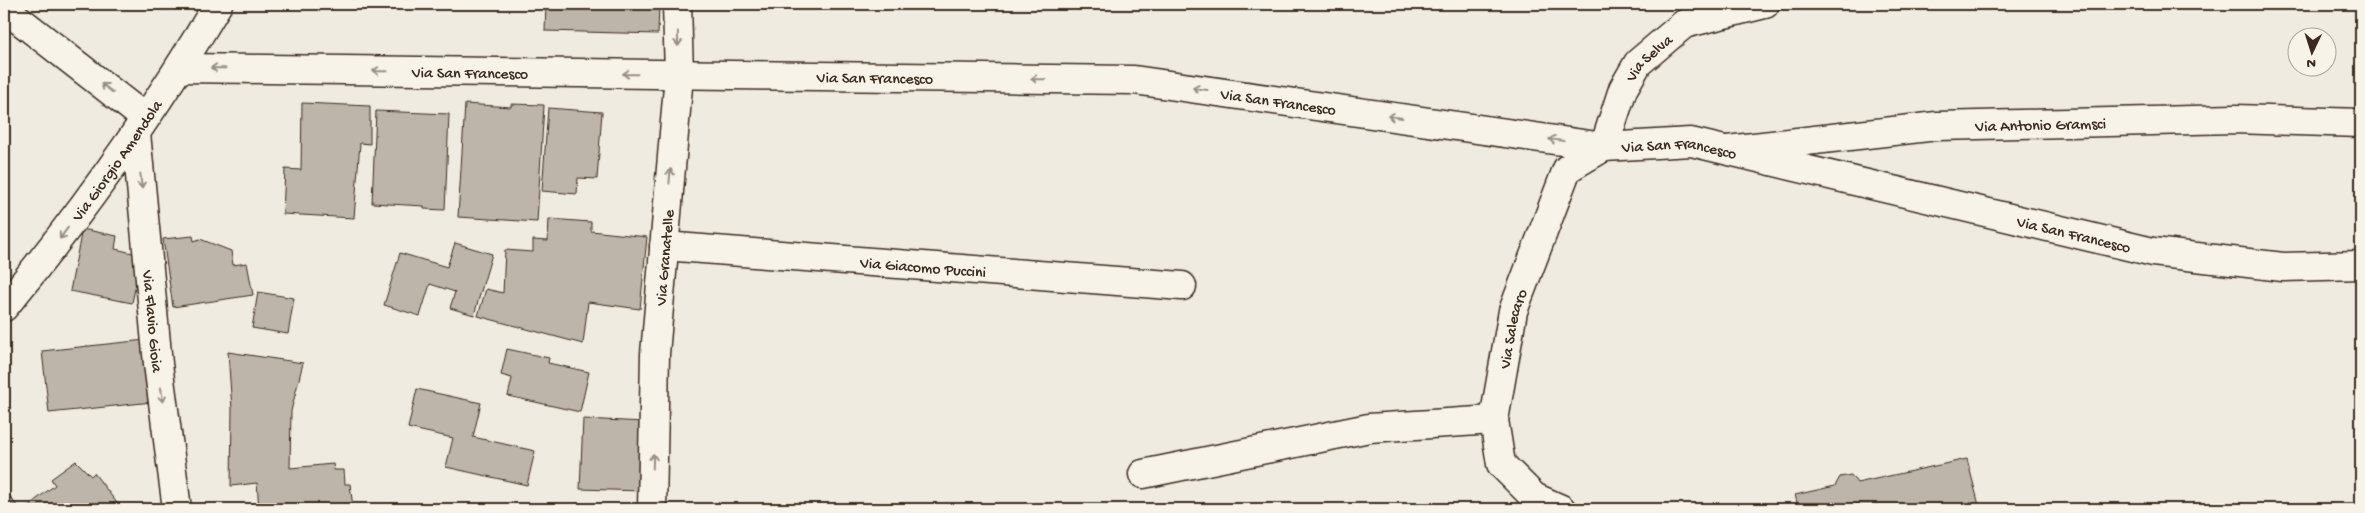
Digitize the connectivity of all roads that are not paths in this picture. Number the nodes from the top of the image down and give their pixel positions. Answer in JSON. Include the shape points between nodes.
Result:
{"nodes":[{"id":1,"x":218,"y":4,"type":"edge"},
{"id":2,"x":677,"y":4,"type":"edge"},
{"id":3,"x":1765,"y":4,"type":"edge"},
{"id":4,"x":4,"y":8,"type":"edge"},
{"id":5,"x":180,"y":68,"type":"junction"},
{"id":6,"x":679,"y":75,"type":"junction"},
{"id":7,"x":2361,"y":124,"type":"edge"},
{"id":8,"x":141,"y":125,"type":"junction"},
{"id":9,"x":1604,"y":147,"type":"junction"},
{"id":10,"x":1722,"y":150,"type":"junction"},
{"id":11,"x":664,"y":246,"type":"junction"},
{"id":12,"x":2361,"y":265,"type":"edge"},
{"id":13,"x":1182,"y":286,"type":"dead end"},
{"id":14,"x":4,"y":307,"type":"edge"},
{"id":15,"x":1494,"y":420,"type":"junction"},
{"id":16,"x":1143,"y":474,"type":"dead end"},
{"id":17,"x":1529,"y":503,"type":"edge"},
{"id":18,"x":177,"y":509,"type":"edge"},
{"id":19,"x":652,"y":509,"type":"edge"},
{"id":20,"x":1561,"y":509,"type":"edge"}],
"edges":[{"from":1,"to":5,"type":"street","name":"Via Giorgio Amendola"},
{"from":2,"to":6,"type":"street","name":"Via Granatelle","one_way":true},
{"from":3,"to":9,"type":"street","name":"Via Selva","via":[[1684,24],[1638,63],[1623,89]]},
{"from":8,"to":4,"type":"street","one_way":true},
{"from":6,"to":5,"type":"street","name":"Via San Francesco","one_way":true},
{"from":5,"to":8,"type":"street","name":"Via Giorgio Amendola"},
{"from":9,"to":6,"type":"street","name":"Via San Francesco","one_way":true,"via":[[1134,80]]},
{"from":11,"to":6,"type":"street","name":"Via Granatelle","one_way":true},
{"from":7,"to":10,"type":"street","name":"Via Antonio Gramsci","via":[[2235,119],[1937,126]]},
{"from":8,"to":14,"type":"street","name":"Via Giorgio Amendola","one_way":true,"via":[[55,246]]},
{"from":8,"to":18,"type":"street","name":"Via Flavio Gioia","one_way":true,"via":[[158,364]]},
{"from":9,"to":10,"type":"street","name":"Via San Francesco","via":[[1691,142]]},
{"from":9,"to":15,"type":"street","name":"Via Salecaro","via":[[1567,169],[1513,311]]},
{"from":10,"to":12,"type":"street","name":"Via San Francesco","via":[[2153,252],[2283,268]]},
{"from":11,"to":13,"type":"street","name":"Via Giacomo Puccini"},
{"from":19,"to":11,"type":"street","name":"Via Granatelle","one_way":true,"via":[[655,354]]},
{"from":15,"to":16,"type":"street","via":[[1369,428]]},
{"from":15,"to":17,"type":"street","name":"Via Salecaro","via":[[1501,464]]},
{"from":17,"to":20,"type":"street","name":"Via Salecaro"}]}
